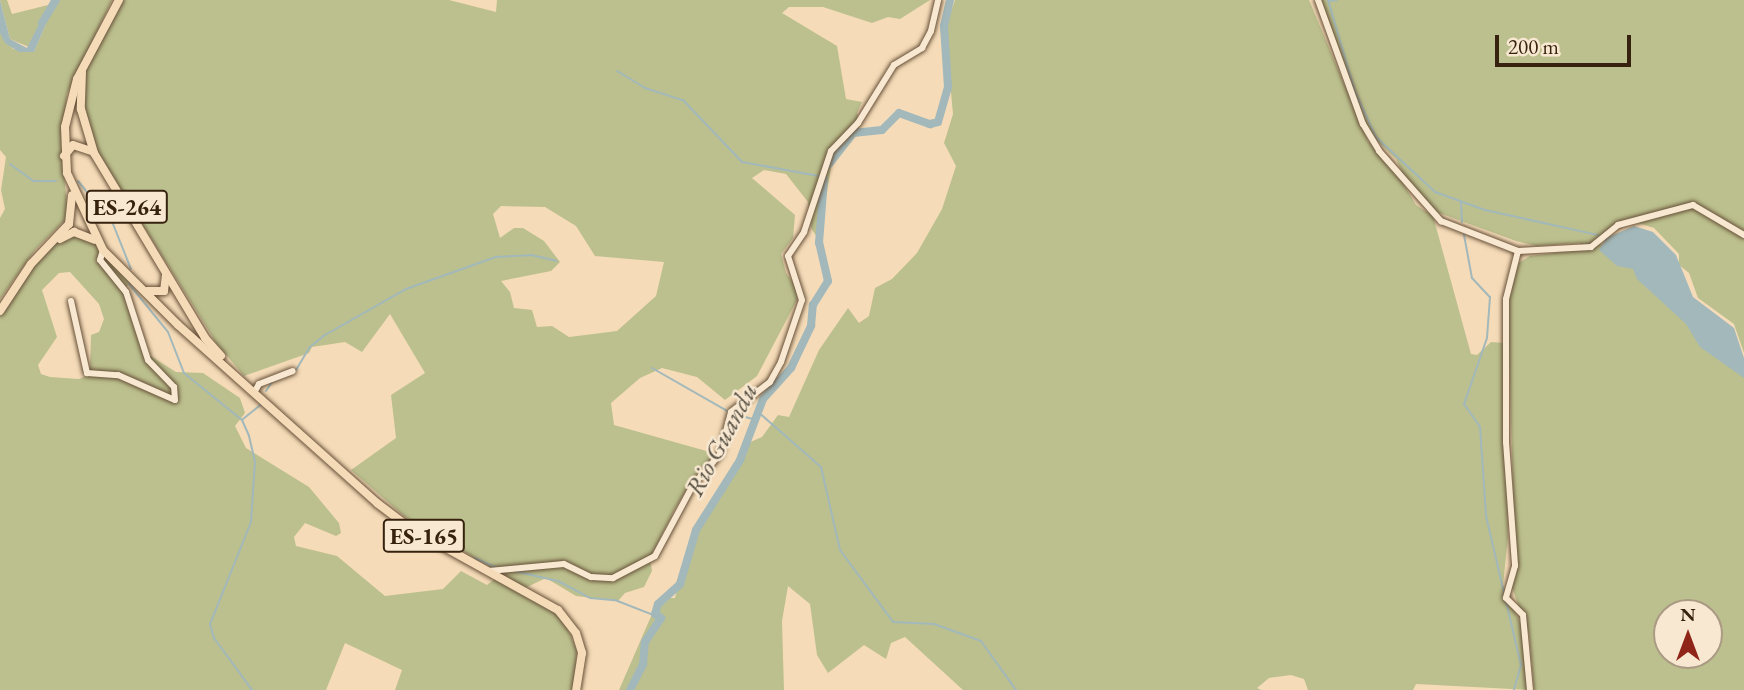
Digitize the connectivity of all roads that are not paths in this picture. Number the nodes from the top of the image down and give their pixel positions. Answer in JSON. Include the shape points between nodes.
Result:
{"nodes":[{"id":1,"x":120,"y":0,"type":"edge"},
{"id":2,"x":938,"y":0,"type":"edge"},
{"id":3,"x":1318,"y":0,"type":"edge"},
{"id":4,"x":83,"y":66,"type":"junction"},
{"id":5,"x":94,"y":153,"type":"junction"},
{"id":6,"x":64,"y":156,"type":"junction"},
{"id":7,"x":72,"y":188,"type":"junction"},
{"id":8,"x":1744,"y":235,"type":"edge"},
{"id":9,"x":100,"y":246,"type":"junction"},
{"id":10,"x":1518,"y":251,"type":"junction"},
{"id":11,"x":161,"y":262,"type":"junction"},
{"id":12,"x":31,"y":264,"type":"junction"},
{"id":13,"x":147,"y":291,"type":"junction"},
{"id":14,"x":71,"y":301,"type":"dead end"},
{"id":15,"x":0,"y":312,"type":"edge"},
{"id":16,"x":293,"y":371,"type":"dead end"},
{"id":17,"x":240,"y":379,"type":"junction"},
{"id":18,"x":254,"y":391,"type":"junction"},
{"id":19,"x":489,"y":571,"type":"junction"},
{"id":20,"x":576,"y":690,"type":"edge"},
{"id":21,"x":1530,"y":690,"type":"edge"}],
"edges":[{"from":1,"to":4,"type":"main road","number":"ES-264"},
{"from":2,"to":19,"type":"street","via":[[922,48],[894,65],[859,123],[831,151],[804,232],[788,257],[802,300],[780,362],[770,382],[731,413],[720,454],[693,485],[650,563],[606,578],[586,576],[564,564]]},
{"from":3,"to":10,"type":"street","via":[[1363,124],[1379,151],[1441,220]]},
{"from":4,"to":5,"type":"main road","number":"ES-264","via":[[81,109]]},
{"from":4,"to":6,"type":"main road","number":"ES-264","via":[[65,127]]},
{"from":5,"to":6,"type":"main road","via":[[73,145]]},
{"from":5,"to":11,"type":"main road","number":"ES-264"},
{"from":6,"to":7,"type":"main road","number":"ES-264"},
{"from":7,"to":9,"type":"main road","number":"ES-264"},
{"from":7,"to":12,"type":"main road","via":[[69,224]]},
{"from":8,"to":10,"type":"street","via":[[1693,205],[1618,225],[1591,247]]},
{"from":9,"to":12,"type":"main road","via":[[82,233],[65,234]]},
{"from":9,"to":13,"type":"main road","number":"ES-264"},
{"from":9,"to":14,"type":"street","via":[[100,260],[126,292],[148,360],[174,387],[175,400],[118,375],[87,373],[82,368]]},
{"from":10,"to":21,"type":"street","via":[[1506,299],[1506,442],[1516,566],[1506,598],[1523,615]]},
{"from":11,"to":13,"type":"main road","via":[[167,287],[160,293]]},
{"from":11,"to":17,"type":"main road","number":"ES-165","via":[[205,338]]},
{"from":12,"to":15,"type":"main road"},
{"from":13,"to":17,"type":"main road","number":"ES-165"},
{"from":16,"to":18,"type":"street","via":[[259,384]]},
{"from":17,"to":18,"type":"main road","number":"ES-165"},
{"from":18,"to":19,"type":"main road","number":"ES-165","via":[[410,528]]},
{"from":19,"to":20,"type":"main road","number":"ES-165","via":[[558,610],[576,634],[582,653]]}]}
